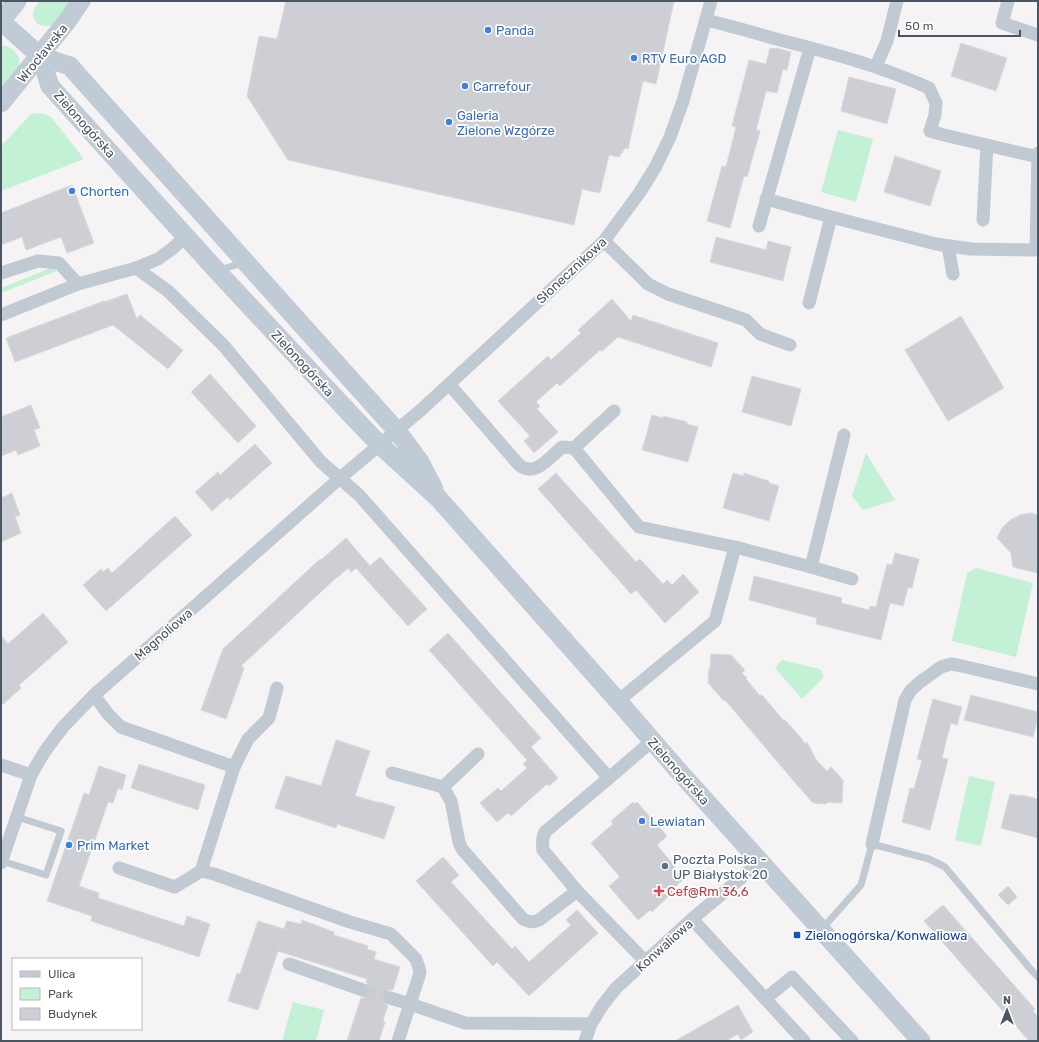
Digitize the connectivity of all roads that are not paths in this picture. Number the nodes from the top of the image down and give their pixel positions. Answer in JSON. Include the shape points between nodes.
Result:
{"nodes":[{"id":1,"x":17,"y":1,"type":"edge"},
{"id":2,"x":81,"y":1,"type":"edge"},
{"id":3,"x":711,"y":1,"type":"edge"},
{"id":4,"x":897,"y":1,"type":"edge"},
{"id":5,"x":1008,"y":1,"type":"edge"},
{"id":6,"x":706,"y":20,"type":"junction"},
{"id":7,"x":1,"y":21,"type":"edge"},
{"id":8,"x":1038,"y":35,"type":"edge"},
{"id":9,"x":810,"y":48,"type":"junction"},
{"id":10,"x":40,"y":56,"type":"junction"},
{"id":11,"x":876,"y":66,"type":"junction"},
{"id":12,"x":1,"y":103,"type":"edge"},
{"id":13,"x":987,"y":145,"type":"junction"},
{"id":14,"x":1038,"y":156,"type":"edge"},
{"id":15,"x":766,"y":199,"type":"junction"},
{"id":16,"x":831,"y":217,"type":"junction"},
{"id":17,"x":983,"y":220,"type":"dead end"},
{"id":18,"x":759,"y":226,"type":"dead end"},
{"id":19,"x":186,"y":236,"type":"junction"},
{"id":20,"x":604,"y":241,"type":"junction"},
{"id":21,"x":948,"y":246,"type":"junction"},
{"id":22,"x":245,"y":262,"type":"junction"},
{"id":23,"x":136,"y":268,"type":"junction"},
{"id":24,"x":216,"y":271,"type":"junction"},
{"id":25,"x":1,"y":274,"type":"edge"},
{"id":26,"x":953,"y":274,"type":"dead end"},
{"id":27,"x":78,"y":284,"type":"junction"},
{"id":28,"x":809,"y":303,"type":"dead end"},
{"id":29,"x":1,"y":315,"type":"edge"},
{"id":30,"x":790,"y":345,"type":"dead end"},
{"id":31,"x":449,"y":384,"type":"junction"},
{"id":32,"x":614,"y":411,"type":"dead end"},
{"id":33,"x":396,"y":431,"type":"junction"},
{"id":34,"x":844,"y":435,"type":"dead end"},
{"id":35,"x":380,"y":445,"type":"junction"},
{"id":36,"x":574,"y":448,"type":"junction"},
{"id":37,"x":340,"y":478,"type":"junction"},
{"id":38,"x":439,"y":499,"type":"junction"},
{"id":39,"x":735,"y":547,"type":"junction"},
{"id":40,"x":811,"y":567,"type":"junction"},
{"id":41,"x":852,"y":579,"type":"dead end"},
{"id":42,"x":1038,"y":684,"type":"edge"},
{"id":43,"x":278,"y":688,"type":"dead end"},
{"id":44,"x":94,"y":695,"type":"junction"},
{"id":45,"x":618,"y":701,"type":"junction"},
{"id":46,"x":652,"y":740,"type":"junction"},
{"id":47,"x":478,"y":754,"type":"dead end"},
{"id":48,"x":1,"y":765,"type":"edge"},
{"id":49,"x":234,"y":767,"type":"junction"},
{"id":50,"x":392,"y":772,"type":"dead end"},
{"id":51,"x":31,"y":776,"type":"junction"},
{"id":52,"x":610,"y":778,"type":"junction"},
{"id":53,"x":443,"y":787,"type":"junction"},
{"id":54,"x":17,"y":817,"type":"junction"},
{"id":55,"x":872,"y":844,"type":"junction"},
{"id":56,"x":1,"y":862,"type":"edge"},
{"id":57,"x":760,"y":862,"type":"junction"},
{"id":58,"x":119,"y":868,"type":"dead end"},
{"id":59,"x":201,"y":871,"type":"junction"},
{"id":60,"x":577,"y":890,"type":"junction"},
{"id":61,"x":692,"y":919,"type":"junction"},
{"id":62,"x":821,"y":930,"type":"junction"},
{"id":63,"x":645,"y":961,"type":"junction"},
{"id":64,"x":289,"y":964,"type":"dead end"},
{"id":65,"x":1038,"y":977,"type":"edge"},
{"id":66,"x":363,"y":990,"type":"tunnel mouth"},
{"id":67,"x":390,"y":998,"type":"tunnel mouth"},
{"id":68,"x":765,"y":999,"type":"junction"},
{"id":69,"x":410,"y":1004,"type":"junction"},
{"id":70,"x":591,"y":1024,"type":"junction"},
{"id":71,"x":398,"y":1041,"type":"edge"},
{"id":72,"x":585,"y":1041,"type":"edge"},
{"id":73,"x":804,"y":1041,"type":"edge"},
{"id":74,"x":852,"y":1041,"type":"edge"},
{"id":75,"x":921,"y":1041,"type":"edge"}],
"edges":[{"from":1,"to":7,"type":"street"},
{"from":2,"to":10,"type":"street","name":"Wrocławska"},
{"from":3,"to":6,"type":"street","name":"Słonecznikowa"},
{"from":4,"to":11,"type":"street","via":[[887,41]]},
{"from":5,"to":8,"type":"street","via":[[1002,23]]},
{"from":6,"to":9,"type":"street"},
{"from":6,"to":20,"type":"street","name":"Słonecznikowa","via":[[670,137],[640,192]]},
{"from":7,"to":10,"type":"street"},
{"from":9,"to":11,"type":"street"},
{"from":9,"to":15,"type":"street"},
{"from":10,"to":12,"type":"street","name":"Wrocławska"},
{"from":10,"to":19,"type":"street","name":"Zielonogórska","via":[[50,86]]},
{"from":10,"to":22,"type":"street","name":"Zielonogórska","via":[[70,66]]},
{"from":11,"to":13,"type":"street","via":[[929,88],[936,103],[930,131]]},
{"from":13,"to":14,"type":"street"},
{"from":13,"to":17,"type":"street"},
{"from":14,"to":21,"type":"street","via":[[1036,250]]},
{"from":15,"to":16,"type":"street"},
{"from":15,"to":18,"type":"street"},
{"from":16,"to":21,"type":"street"},
{"from":16,"to":28,"type":"street"},
{"from":19,"to":23,"type":"street","via":[[158,259]]},
{"from":19,"to":24,"type":"street","name":"Zielonogórska"},
{"from":20,"to":30,"type":"street","via":[[648,284],[668,294],[746,320],[760,334]]},
{"from":20,"to":31,"type":"street","name":"Słonecznikowa"},
{"from":21,"to":26,"type":"street"},
{"from":22,"to":24,"type":"lane"},
{"from":22,"to":33,"type":"street","name":"Zielonogórska"},
{"from":23,"to":27,"type":"street"},
{"from":23,"to":37,"type":"street","via":[[168,290],[224,346],[321,462]]},
{"from":24,"to":35,"type":"street","name":"Zielonogórska"},
{"from":25,"to":27,"type":"street","via":[[38,261],[58,263]]},
{"from":27,"to":29,"type":"street"},
{"from":31,"to":33,"type":"street","name":"Słonecznikowa"},
{"from":31,"to":36,"type":"street","via":[[524,469],[538,468],[562,447]]},
{"from":32,"to":36,"type":"street"},
{"from":33,"to":35,"type":"street","name":"Słonecznikowa"},
{"from":33,"to":38,"type":"street","name":"Zielonogórska","via":[[420,462]]},
{"from":34,"to":40,"type":"street"},
{"from":35,"to":37,"type":"street","name":"Magnoliowa"},
{"from":35,"to":38,"type":"street","name":"Zielonogórska"},
{"from":36,"to":39,"type":"street","via":[[639,527]]},
{"from":37,"to":44,"type":"street","name":"Magnoliowa"},
{"from":37,"to":52,"type":"street","via":[[359,495]]},
{"from":38,"to":45,"type":"street","name":"Zielonogórska"},
{"from":39,"to":40,"type":"street"},
{"from":39,"to":45,"type":"street","via":[[715,621]]},
{"from":40,"to":41,"type":"street"},
{"from":42,"to":55,"type":"street","via":[[951,664],[933,672],[911,690],[905,700]]},
{"from":43,"to":49,"type":"street","via":[[269,718],[248,739]]},
{"from":44,"to":49,"type":"street","via":[[121,727]]},
{"from":44,"to":51,"type":"street","name":"Magnoliowa","via":[[63,727]]},
{"from":45,"to":46,"type":"street","name":"Zielonogórska"},
{"from":46,"to":52,"type":"street"},
{"from":46,"to":57,"type":"street","name":"Zielonogórska"},
{"from":47,"to":53,"type":"street"},
{"from":48,"to":51,"type":"street"},
{"from":49,"to":59,"type":"street"},
{"from":50,"to":53,"type":"street"},
{"from":51,"to":54,"type":"street","name":"Magnoliowa"},
{"from":52,"to":60,"type":"street","via":[[542,836],[543,850]]},
{"from":53,"to":60,"type":"street","via":[[451,801],[462,849],[523,919],[528,922],[539,920]]},
{"from":54,"to":56,"type":"street","name":"Magnoliowa"},
{"from":54,"to":56,"type":"lane","via":[[61,831],[46,875]]},
{"from":55,"to":62,"type":"lane","via":[[861,885]]},
{"from":55,"to":65,"type":"lane","via":[[929,858],[945,867]]},
{"from":57,"to":61,"type":"street","name":"Konwaliowa"},
{"from":57,"to":62,"type":"street","name":"Zielonogórska"},
{"from":58,"to":59,"type":"street","via":[[175,887]]},
{"from":59,"to":69,"type":"street","via":[[391,934],[416,959],[420,968]]},
{"from":60,"to":63,"type":"street"},
{"from":61,"to":63,"type":"street","name":"Konwaliowa"},
{"from":61,"to":68,"type":"street"},
{"from":62,"to":75,"type":"street","name":"Zielonogórska"},
{"from":63,"to":70,"type":"street","name":"Konwaliowa","via":[[616,988]]},
{"from":64,"to":66,"type":"street"},
{"from":67,"to":69,"type":"street"},
{"from":68,"to":73,"type":"street"},
{"from":68,"to":74,"type":"street","via":[[792,977]]},
{"from":69,"to":70,"type":"street","via":[[465,1023]]},
{"from":69,"to":71,"type":"street"},
{"from":70,"to":72,"type":"street","name":"Konwaliowa"}]}
